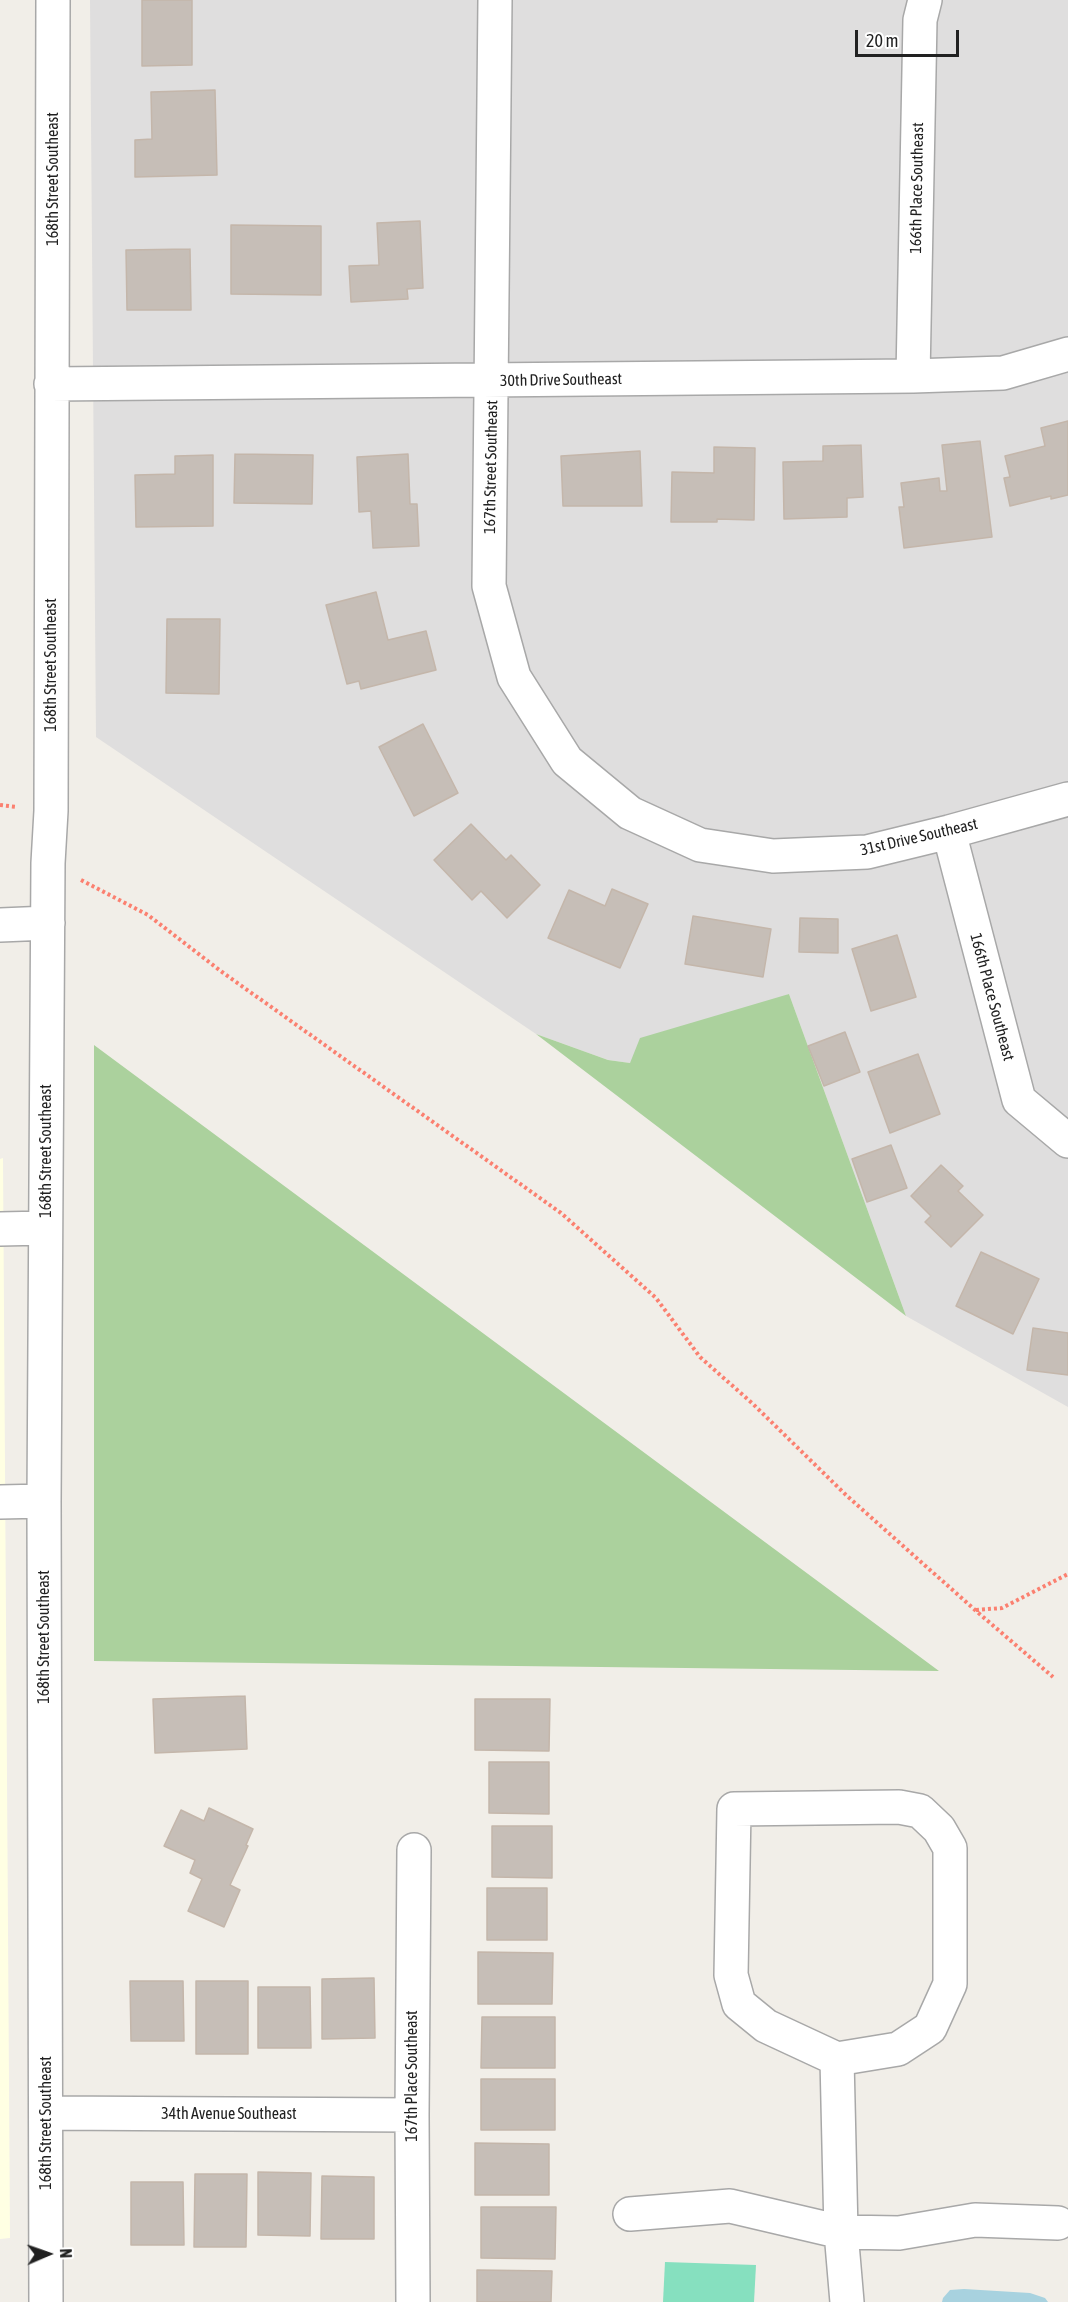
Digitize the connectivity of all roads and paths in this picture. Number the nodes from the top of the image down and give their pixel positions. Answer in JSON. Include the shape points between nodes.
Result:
{"nodes":[{"id":1,"x":52,"y":0,"type":"edge"},
{"id":2,"x":495,"y":0,"type":"edge"},
{"id":3,"x":925,"y":0,"type":"edge"},
{"id":4,"x":1068,"y":354,"type":"edge"},
{"id":5,"x":913,"y":376,"type":"junction"},
{"id":6,"x":492,"y":381,"type":"junction"},
{"id":7,"x":51,"y":384,"type":"junction"},
{"id":8,"x":1068,"y":799,"type":"edge"},
{"id":9,"x":630,"y":813,"type":"joint"},
{"id":10,"x":949,"y":832,"type":"junction"},
{"id":11,"x":48,"y":863,"type":"junction"},
{"id":12,"x":48,"y":923,"type":"junction"},
{"id":13,"x":0,"y":924,"type":"edge"},
{"id":14,"x":1068,"y":1142,"type":"edge"},
{"id":15,"x":45,"y":1228,"type":"junction"},
{"id":16,"x":0,"y":1229,"type":"edge"},
{"id":17,"x":44,"y":1501,"type":"junction"},
{"id":18,"x":0,"y":1502,"type":"edge"},
{"id":19,"x":1068,"y":1574,"type":"edge"},
{"id":20,"x":975,"y":1610,"type":"junction"},
{"id":21,"x":1053,"y":1677,"type":"dead end"},
{"id":22,"x":414,"y":1850,"type":"dead end"},
{"id":23,"x":837,"y":2059,"type":"junction"},
{"id":24,"x":46,"y":2114,"type":"junction"},
{"id":25,"x":412,"y":2115,"type":"junction"},
{"id":26,"x":630,"y":2214,"type":"dead end"},
{"id":27,"x":1058,"y":2223,"type":"dead end"},
{"id":28,"x":841,"y":2232,"type":"junction"},
{"id":29,"x":46,"y":2302,"type":"edge"},
{"id":30,"x":413,"y":2302,"type":"edge"},
{"id":31,"x":847,"y":2302,"type":"edge"}],
"edges":[{"from":1,"to":7,"type":"street","name":"168th Street Southeast"},
{"from":2,"to":6,"type":"street","name":"167th Street Southeast"},
{"from":3,"to":5,"type":"street","name":"166th Place Southeast","via":[[920,20]]},
{"from":4,"to":5,"type":"street","name":"30th Drive Southeast","via":[[1003,373]]},
{"from":5,"to":6,"type":"street","name":"30th Drive Southeast"},
{"from":6,"to":7,"type":"street","name":"30th Drive Southeast"},
{"from":6,"to":9,"type":"street","name":"167th Street Southeast","via":[[489,586],[514,677],[567,761]]},
{"from":7,"to":11,"type":"street","name":"168th Street Southeast"},
{"from":8,"to":10,"type":"street","name":"31st Drive Southeast"},
{"from":9,"to":10,"type":"street","name":"31st Drive Southeast","via":[[700,845],[773,856],[867,852]]},
{"from":10,"to":14,"type":"street","name":"166th Place Southeast","via":[[1019,1100]]},
{"from":11,"to":12,"type":"street","name":"168th Street Southeast"},
{"from":11,"to":20,"type":"path","via":[[148,915],[561,1213],[656,1298],[700,1357]]},
{"from":12,"to":13,"type":"street"},
{"from":12,"to":15,"type":"street","name":"168th Street Southeast"},
{"from":15,"to":16,"type":"street"},
{"from":15,"to":17,"type":"street","name":"168th Street Southeast"},
{"from":17,"to":18,"type":"street"},
{"from":17,"to":24,"type":"street","name":"168th Street Southeast"},
{"from":19,"to":20,"type":"path","via":[[1002,1608]]},
{"from":20,"to":21,"type":"path"},
{"from":22,"to":25,"type":"street","name":"167th Place Southeast"},
{"from":23,"to":23,"type":"street","via":[[898,2049],[930,2028],[950,1984],[950,1848],[939,1829],[920,1811],[899,1807],[734,1809],[731,1975],[739,2004],[766,2026]]},
{"from":23,"to":28,"type":"street"},
{"from":24,"to":25,"type":"street","name":"34th Avenue Southeast"},
{"from":24,"to":29,"type":"street","name":"168th Street Southeast"},
{"from":25,"to":30,"type":"street","name":"167th Place Southeast"},
{"from":26,"to":28,"type":"street","via":[[730,2206]]},
{"from":27,"to":28,"type":"street","via":[[975,2220],[899,2233]]},
{"from":28,"to":31,"type":"street"}]}
